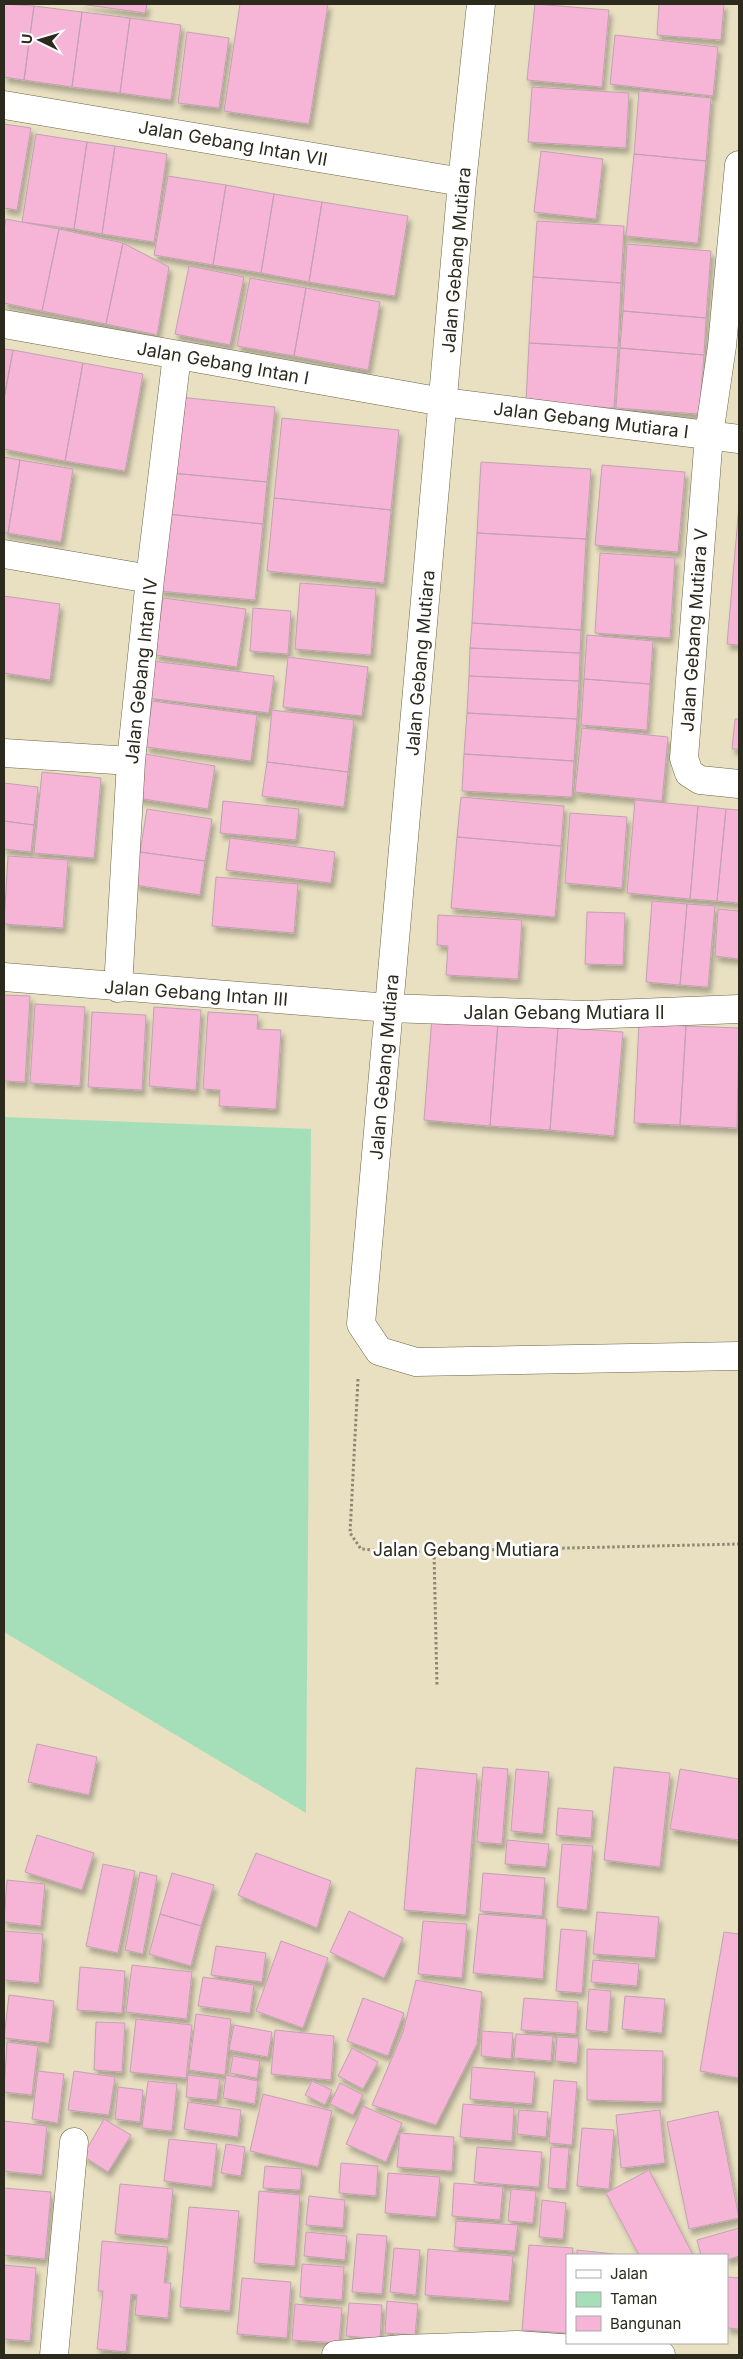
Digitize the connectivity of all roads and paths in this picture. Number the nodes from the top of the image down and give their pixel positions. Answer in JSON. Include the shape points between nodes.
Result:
{"nodes":[{"id":1,"x":482,"y":4,"type":"edge"},
{"id":2,"x":4,"y":104,"type":"edge"},
{"id":3,"x":739,"y":165,"type":"edge"},
{"id":4,"x":462,"y":182,"type":"junction"},
{"id":5,"x":4,"y":324,"type":"edge"},
{"id":6,"x":731,"y":347,"type":"edge"},
{"id":7,"x":176,"y":355,"type":"junction"},
{"id":8,"x":443,"y":402,"type":"junction"},
{"id":9,"x":709,"y":435,"type":"junction"},
{"id":10,"x":739,"y":439,"type":"edge"},
{"id":11,"x":4,"y":554,"type":"edge"},
{"id":12,"x":150,"y":579,"type":"junction"},
{"id":13,"x":4,"y":753,"type":"edge"},
{"id":14,"x":131,"y":761,"type":"junction"},
{"id":15,"x":739,"y":784,"type":"edge"},
{"id":16,"x":4,"y":977,"type":"edge"},
{"id":17,"x":118,"y":988,"type":"junction"},
{"id":18,"x":389,"y":1008,"type":"junction"},
{"id":19,"x":739,"y":1009,"type":"edge"},
{"id":20,"x":361,"y":1324,"type":"junction"},
{"id":21,"x":739,"y":1356,"type":"edge"},
{"id":22,"x":739,"y":1544,"type":"edge"},
{"id":23,"x":434,"y":1552,"type":"junction"},
{"id":24,"x":437,"y":1687,"type":"dead end"},
{"id":25,"x":74,"y":2142,"type":"dead end"},
{"id":26,"x":54,"y":2355,"type":"edge"},
{"id":27,"x":336,"y":2355,"type":"edge"},
{"id":28,"x":661,"y":2355,"type":"edge"}],
"edges":[{"from":1,"to":4,"type":"street","name":"Jalan Gebang Mutiara"},
{"from":2,"to":4,"type":"street","name":"Jalan Gebang Intan VII"},
{"from":3,"to":6,"type":"street","name":"Jalan Gebang Mutiara V"},
{"from":4,"to":8,"type":"street","name":"Jalan Gebang Mutiara"},
{"from":5,"to":7,"type":"street","name":"Jalan Gebang Intan I"},
{"from":6,"to":9,"type":"street","name":"Jalan Gebang Mutiara V"},
{"from":7,"to":8,"type":"street","name":"Jalan Gebang Intan I"},
{"from":7,"to":12,"type":"street","name":"Jalan Gebang Intan IV"},
{"from":8,"to":9,"type":"street","name":"Jalan Gebang Mutiara I"},
{"from":8,"to":18,"type":"street","name":"Jalan Gebang Mutiara"},
{"from":9,"to":10,"type":"street","name":"Jalan Gebang Mutiara I"},
{"from":9,"to":15,"type":"street","name":"Jalan Gebang Mutiara V","via":[[684,758],[689,773],[700,780]]},
{"from":11,"to":12,"type":"street"},
{"from":12,"to":14,"type":"street","name":"Jalan Gebang Intan IV"},
{"from":13,"to":14,"type":"street"},
{"from":14,"to":17,"type":"street","name":"Jalan Gebang Intan IV"},
{"from":16,"to":17,"type":"street","name":"Jalan Gebang Intan III"},
{"from":17,"to":18,"type":"street","name":"Jalan Gebang Intan III"},
{"from":18,"to":19,"type":"street","name":"Jalan Gebang Mutiara II","via":[[586,1015]]},
{"from":18,"to":20,"type":"street","name":"Jalan Gebang Mutiara"},
{"from":20,"to":21,"type":"street","via":[[379,1351],[416,1362]]},
{"from":20,"to":23,"type":"path","name":"Jalan Gebang Mutiara","via":[[350,1533],[361,1549]]},
{"from":22,"to":23,"type":"path","name":"Jalan Gebang Mutiara"},
{"from":23,"to":24,"type":"path"},
{"from":25,"to":26,"type":"street"},
{"from":27,"to":28,"type":"street","via":[[516,2345]]}]}
